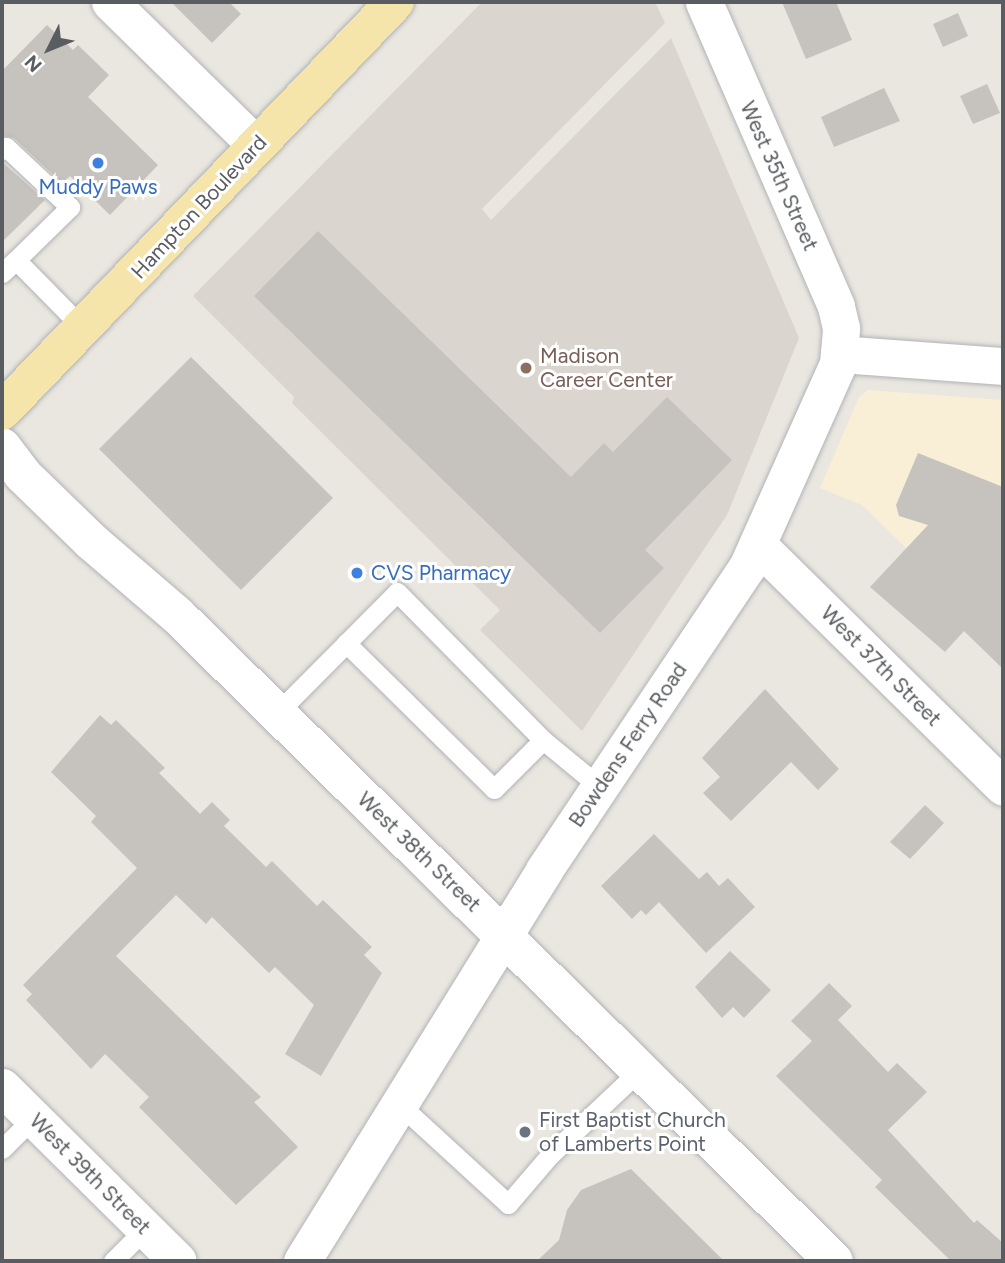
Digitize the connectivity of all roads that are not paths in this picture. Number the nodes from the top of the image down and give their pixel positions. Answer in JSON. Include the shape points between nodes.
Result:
{"nodes":[{"id":1,"x":110,"y":2,"type":"edge"},
{"id":2,"x":395,"y":2,"type":"edge"},
{"id":3,"x":704,"y":2,"type":"edge"},
{"id":4,"x":256,"y":145,"type":"junction"},
{"id":5,"x":2,"y":150,"type":"edge"},
{"id":6,"x":9,"y":266,"type":"edge"},
{"id":7,"x":84,"y":329,"type":"junction"},
{"id":8,"x":839,"y":354,"type":"junction"},
{"id":9,"x":1003,"y":366,"type":"edge"},
{"id":10,"x":2,"y":411,"type":"edge"},
{"id":11,"x":2,"y":447,"type":"edge"},
{"id":12,"x":759,"y":546,"type":"junction"},
{"id":13,"x":346,"y":643,"type":"junction"},
{"id":14,"x":277,"y":713,"type":"junction"},
{"id":15,"x":543,"y":740,"type":"junction"},
{"id":16,"x":600,"y":786,"type":"junction"},
{"id":17,"x":1003,"y":786,"type":"edge"},
{"id":18,"x":503,"y":935,"type":"junction"},
{"id":19,"x":640,"y":1070,"type":"junction"},
{"id":20,"x":2,"y":1087,"type":"edge"},
{"id":21,"x":399,"y":1104,"type":"junction"},
{"id":22,"x":33,"y":1118,"type":"junction"},
{"id":23,"x":2,"y":1149,"type":"edge"},
{"id":24,"x":145,"y":1229,"type":"junction"},
{"id":25,"x":113,"y":1261,"type":"edge"},
{"id":26,"x":178,"y":1261,"type":"edge"},
{"id":27,"x":303,"y":1261,"type":"edge"},
{"id":28,"x":834,"y":1261,"type":"edge"}],
"edges":[{"from":1,"to":4,"type":"street"},
{"from":2,"to":4,"type":"main road","name":"Hampton Boulevard"},
{"from":3,"to":8,"type":"street","name":"West 35th Street","via":[[836,306]]},
{"from":4,"to":7,"type":"main road","name":"Hampton Boulevard"},
{"from":5,"to":6,"type":"lane","via":[[6,147],[70,207]]},
{"from":6,"to":7,"type":"lane"},
{"from":7,"to":10,"type":"main road","name":"Hampton Boulevard"},
{"from":8,"to":9,"type":"street"},
{"from":8,"to":12,"type":"street","name":"Bowdens Ferry Road"},
{"from":11,"to":14,"type":"street","name":"West 38th Street","via":[[92,542],[177,615]]},
{"from":12,"to":16,"type":"street","name":"Bowdens Ferry Road"},
{"from":12,"to":17,"type":"street","name":"West 37th Street"},
{"from":13,"to":14,"type":"lane"},
{"from":13,"to":15,"type":"lane","via":[[494,789]]},
{"from":13,"to":15,"type":"lane","via":[[397,592]]},
{"from":14,"to":18,"type":"street","name":"West 38th Street"},
{"from":15,"to":16,"type":"lane"},
{"from":16,"to":18,"type":"street","name":"Bowdens Ferry Road"},
{"from":18,"to":19,"type":"street","name":"West 38th Street"},
{"from":18,"to":21,"type":"street","name":"Bowdens Ferry Road"},
{"from":19,"to":21,"type":"lane","via":[[550,1155],[508,1205]]},
{"from":19,"to":28,"type":"street","name":"West 38th Street"},
{"from":20,"to":22,"type":"street","name":"West 39th Street"},
{"from":21,"to":27,"type":"street","name":"Bowdens Ferry Road"},
{"from":22,"to":23,"type":"lane"},
{"from":22,"to":24,"type":"street","name":"West 39th Street"},
{"from":24,"to":25,"type":"lane"},
{"from":24,"to":26,"type":"street","name":"West 39th Street"}]}
